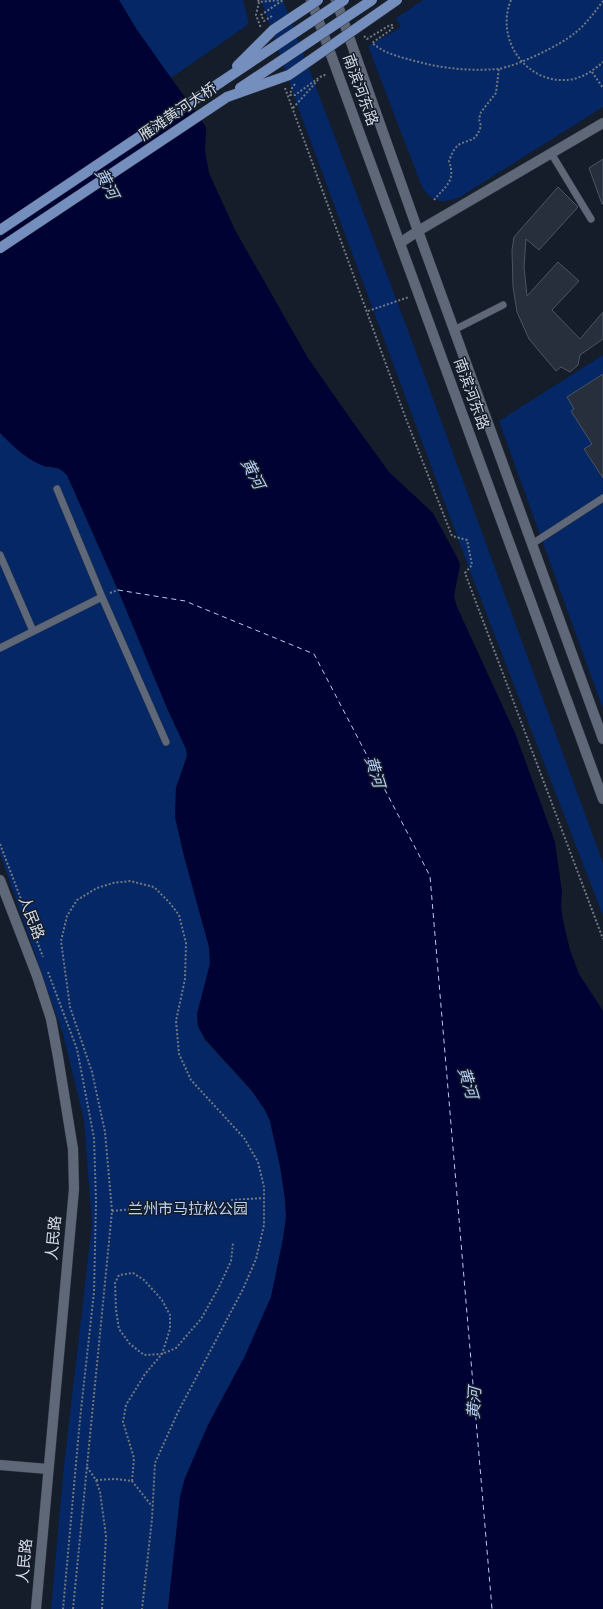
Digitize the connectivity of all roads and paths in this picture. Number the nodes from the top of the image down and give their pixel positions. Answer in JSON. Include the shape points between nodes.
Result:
{"nodes":[{"id":1,"x":282,"y":0,"type":"edge"},
{"id":2,"x":311,"y":0,"type":"edge"},
{"id":3,"x":318,"y":0,"type":"edge"},
{"id":4,"x":336,"y":0,"type":"edge"},
{"id":5,"x":344,"y":0,"type":"edge"},
{"id":6,"x":372,"y":0,"type":"edge"},
{"id":7,"x":397,"y":0,"type":"edge"},
{"id":8,"x":511,"y":0,"type":"edge"},
{"id":9,"x":258,"y":1,"type":"edge"},
{"id":10,"x":603,"y":1,"type":"edge"},
{"id":11,"x":277,"y":14,"type":"dead end"},
{"id":12,"x":262,"y":29,"type":"dead end"},
{"id":13,"x":361,"y":34,"type":"dead end"},
{"id":14,"x":521,"y":61,"type":"junction"},
{"id":15,"x":603,"y":62,"type":"edge"},
{"id":16,"x":499,"y":68,"type":"junction"},
{"id":17,"x":592,"y":72,"type":"junction"},
{"id":18,"x":221,"y":82,"type":"junction"},
{"id":19,"x":296,"y":84,"type":"dead end"},
{"id":20,"x":285,"y":88,"type":"dead end"},
{"id":21,"x":603,"y":88,"type":"edge"},
{"id":22,"x":227,"y":97,"type":"junction"},
{"id":23,"x":293,"y":108,"type":"junction"},
{"id":24,"x":603,"y":123,"type":"edge"},
{"id":25,"x":551,"y":153,"type":"junction"},
{"id":26,"x":434,"y":200,"type":"dead end"},
{"id":27,"x":591,"y":219,"type":"dead end"},
{"id":28,"x":0,"y":230,"type":"edge"},
{"id":29,"x":418,"y":231,"type":"junction"},
{"id":30,"x":400,"y":244,"type":"junction"},
{"id":31,"x":0,"y":248,"type":"edge"},
{"id":32,"x":418,"y":294,"type":"junction"},
{"id":33,"x":503,"y":304,"type":"dead end"},
{"id":34,"x":368,"y":311,"type":"junction"},
{"id":35,"x":454,"y":330,"type":"junction"},
{"id":36,"x":57,"y":490,"type":"dead end"},
{"id":37,"x":602,"y":501,"type":"edge"},
{"id":38,"x":532,"y":544,"type":"junction"},
{"id":39,"x":0,"y":555,"type":"edge"},
{"id":40,"x":102,"y":597,"type":"junction"},
{"id":41,"x":33,"y":631,"type":"junction"},
{"id":42,"x":0,"y":648,"type":"edge"},
{"id":43,"x":603,"y":739,"type":"edge"},
{"id":44,"x":166,"y":742,"type":"dead end"},
{"id":45,"x":603,"y":799,"type":"edge"},
{"id":46,"x":0,"y":880,"type":"edge"},
{"id":47,"x":602,"y":933,"type":"edge"},
{"id":48,"x":603,"y":939,"type":"edge"},
{"id":49,"x":264,"y":1198,"type":"junction"},
{"id":50,"x":231,"y":1200,"type":"dead end"},
{"id":51,"x":143,"y":1208,"type":"dead end"},
{"id":52,"x":112,"y":1211,"type":"junction"},
{"id":53,"x":233,"y":1243,"type":"dead end"},
{"id":54,"x":162,"y":1354,"type":"junction"},
{"id":55,"x":0,"y":1465,"type":"edge"},
{"id":56,"x":86,"y":1466,"type":"junction"},
{"id":57,"x":48,"y":1469,"type":"junction"},
{"id":58,"x":96,"y":1480,"type":"junction"},
{"id":59,"x":132,"y":1481,"type":"junction"},
{"id":60,"x":152,"y":1506,"type":"junction"},
{"id":61,"x":36,"y":1609,"type":"edge"},
{"id":62,"x":73,"y":1609,"type":"edge"},
{"id":63,"x":102,"y":1609,"type":"edge"},
{"id":64,"x":142,"y":1609,"type":"edge"}],
"edges":[{"from":1,"to":9,"type":"path"},
{"from":1,"to":11,"type":"path","via":[[260,15],[264,21]]},
{"from":2,"to":30,"type":"main road","name":"南滨河东路"},
{"from":3,"to":18,"type":"main road","bridge":true,"via":[[273,30]]},
{"from":4,"to":29,"type":"main road","name":"南滨河东路"},
{"from":5,"to":18,"type":"main road","name":"雁滩黄河大桥","bridge":true},
{"from":6,"to":22,"type":"main road","name":"雁滩黄河大桥","bridge":true},
{"from":7,"to":22,"type":"main road","bridge":true,"via":[[289,74]]},
{"from":8,"to":14,"type":"path","via":[[507,9],[506,27],[510,45]]},
{"from":9,"to":12,"type":"path","via":[[256,14]]},
{"from":10,"to":14,"type":"path","via":[[591,18],[575,33],[559,44]]},
{"from":13,"to":16,"type":"path","via":[[367,40],[393,25],[392,29],[372,43],[387,53],[445,68]]},
{"from":14,"to":16,"type":"path"},
{"from":14,"to":17,"type":"path","via":[[535,73],[554,79],[573,79]]},
{"from":15,"to":17,"type":"path"},
{"from":16,"to":26,"type":"path","via":[[496,93],[481,112],[478,133],[453,152],[449,161],[449,183]]},
{"from":17,"to":21,"type":"path"},
{"from":18,"to":28,"type":"main road","name":"雁滩黄河大桥"},
{"from":19,"to":23,"type":"path","via":[[290,95],[295,95],[320,77]]},
{"from":20,"to":23,"type":"path"},
{"from":22,"to":31,"type":"main road","name":"雁滩黄河大桥"},
{"from":23,"to":34,"type":"path"},
{"from":24,"to":25,"type":"main road"},
{"from":25,"to":27,"type":"lane"},
{"from":25,"to":29,"type":"main road"},
{"from":29,"to":30,"type":"main road"},
{"from":29,"to":35,"type":"main road","name":"南滨河东路"},
{"from":30,"to":32,"type":"main road","name":"南滨河东路"},
{"from":32,"to":34,"type":"path"},
{"from":32,"to":45,"type":"main road","name":"南滨河东路"},
{"from":33,"to":35,"type":"lane"},
{"from":34,"to":47,"type":"path","via":[[406,419],[452,536],[467,540],[472,566],[465,573]]},
{"from":35,"to":38,"type":"main road","name":"南滨河东路"},
{"from":36,"to":40,"type":"lane"},
{"from":37,"to":38,"type":"lane"},
{"from":38,"to":43,"type":"main road","name":"南滨河东路"},
{"from":39,"to":41,"type":"lane"},
{"from":40,"to":41,"type":"lane"},
{"from":40,"to":44,"type":"lane"},
{"from":41,"to":42,"type":"lane"},
{"from":46,"to":57,"type":"main road","name":"人民路","via":[[51,1019],[73,1149],[74,1190]]},
{"from":47,"to":48,"type":"path"},
{"from":49,"to":50,"type":"path"},
{"from":49,"to":52,"type":"path","via":[[258,1162],[244,1138],[191,1080],[179,1054],[176,1021],[185,979],[186,943],[179,915],[154,888],[130,882],[113,883],[97,888],[77,900],[67,916],[61,941],[70,1007],[92,1072],[105,1132]]},
{"from":49,"to":60,"type":"path","via":[[264,1225],[256,1259],[243,1289],[178,1412],[155,1464]]},
{"from":51,"to":52,"type":"path"},
{"from":52,"to":56,"type":"path"},
{"from":53,"to":54,"type":"path","via":[[231,1261],[201,1319],[176,1348]]},
{"from":54,"to":54,"type":"path","via":[[144,1355],[130,1344],[119,1329],[115,1282],[120,1275],[133,1273],[144,1280],[162,1300],[170,1315],[170,1329]]},
{"from":54,"to":59,"type":"path","via":[[145,1374],[126,1405],[123,1422],[134,1458]]},
{"from":55,"to":57,"type":"main road"},
{"from":56,"to":58,"type":"path"},
{"from":56,"to":62,"type":"path"},
{"from":57,"to":61,"type":"main road","name":"人民路"},
{"from":58,"to":59,"type":"path"},
{"from":58,"to":63,"type":"path","via":[[106,1536]]},
{"from":59,"to":60,"type":"path"},
{"from":60,"to":64,"type":"path"}]}
